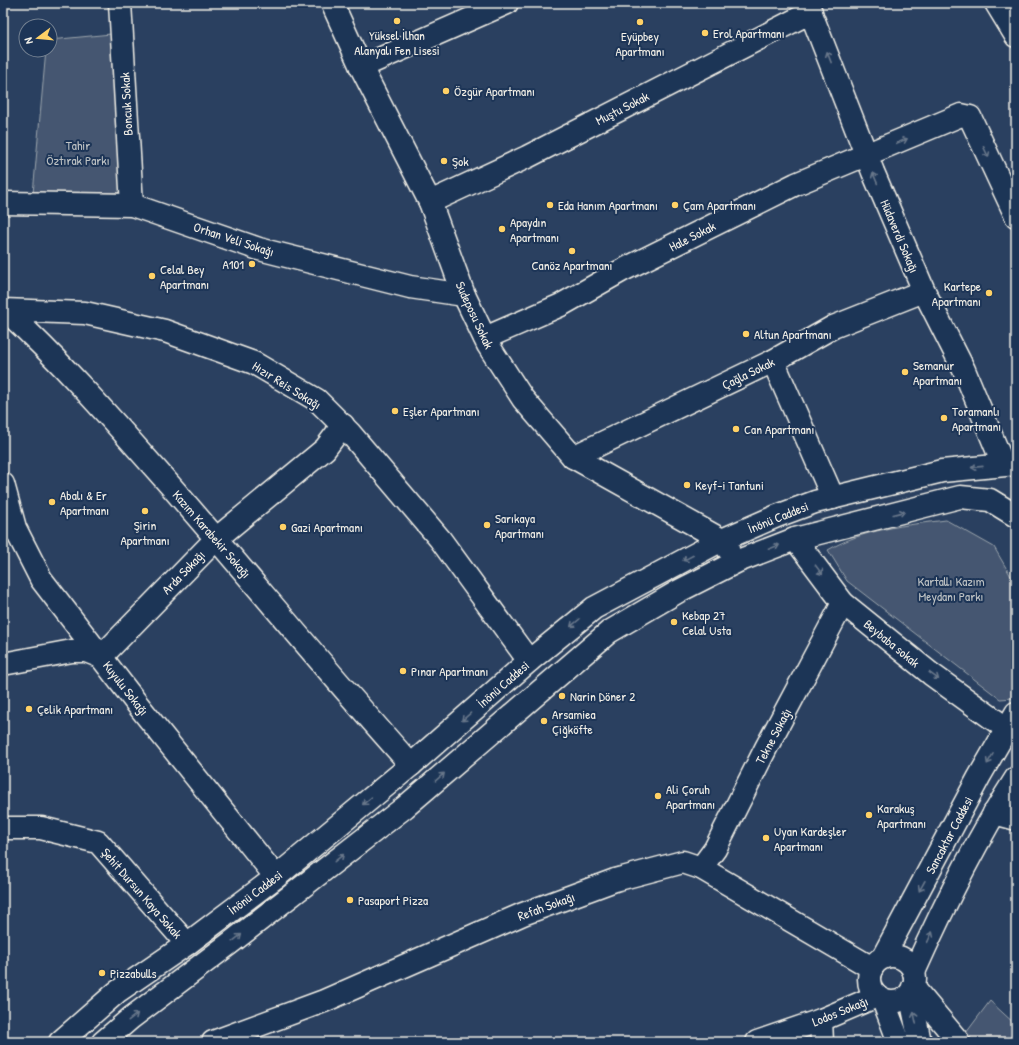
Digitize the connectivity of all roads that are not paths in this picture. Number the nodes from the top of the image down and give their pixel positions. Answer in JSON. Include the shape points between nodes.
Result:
{"nodes":[{"id":1,"x":120,"y":3,"type":"edge"},
{"id":2,"x":332,"y":3,"type":"edge"},
{"id":3,"x":996,"y":3,"type":"edge"},
{"id":4,"x":504,"y":4,"type":"edge"},
{"id":5,"x":809,"y":7,"type":"edge"},
{"id":6,"x":1016,"y":36,"type":"edge"},
{"id":7,"x":361,"y":67,"type":"junction"},
{"id":8,"x":867,"y":156,"type":"junction"},
{"id":9,"x":430,"y":202,"type":"junction"},
{"id":10,"x":3,"y":203,"type":"edge"},
{"id":11,"x":132,"y":205,"type":"junction"},
{"id":12,"x":1016,"y":216,"type":"edge"},
{"id":13,"x":924,"y":291,"type":"junction"},
{"id":14,"x":464,"y":295,"type":"junction"},
{"id":15,"x":4,"y":315,"type":"edge"},
{"id":16,"x":485,"y":338,"type":"junction"},
{"id":17,"x":773,"y":361,"type":"junction"},
{"id":18,"x":343,"y":426,"type":"junction"},
{"id":19,"x":573,"y":457,"type":"junction"},
{"id":20,"x":1010,"y":464,"type":"edge"},
{"id":21,"x":3,"y":484,"type":"edge"},
{"id":22,"x":833,"y":498,"type":"junction"},
{"id":23,"x":1016,"y":516,"type":"edge"},
{"id":24,"x":795,"y":538,"type":"junction"},
{"id":25,"x":216,"y":539,"type":"junction"},
{"id":26,"x":722,"y":540,"type":"junction"},
{"id":27,"x":738,"y":561,"type":"junction"},
{"id":28,"x":843,"y":603,"type":"junction"},
{"id":29,"x":101,"y":657,"type":"junction"},
{"id":30,"x":529,"y":661,"type":"junction"},
{"id":31,"x":3,"y":664,"type":"edge"},
{"id":32,"x":1012,"y":721,"type":"edge"},
{"id":33,"x":410,"y":765,"type":"junction"},
{"id":34,"x":1016,"y":778,"type":"edge"},
{"id":35,"x":994,"y":813,"type":"junction"},
{"id":36,"x":1016,"y":819,"type":"edge"},
{"id":37,"x":3,"y":828,"type":"edge"},
{"id":38,"x":701,"y":868,"type":"junction"},
{"id":39,"x":276,"y":876,"type":"junction"},
{"id":40,"x":187,"y":944,"type":"junction"},
{"id":41,"x":877,"y":963,"type":"junction"},
{"id":42,"x":912,"y":984,"type":"junction"},
{"id":43,"x":880,"y":998,"type":"junction"},
{"id":44,"x":821,"y":1020,"type":"junction"},
{"id":45,"x":60,"y":1042,"type":"edge"},
{"id":46,"x":103,"y":1042,"type":"edge"},
{"id":47,"x":213,"y":1042,"type":"edge"},
{"id":48,"x":757,"y":1042,"type":"edge"},
{"id":49,"x":822,"y":1042,"type":"edge"},
{"id":50,"x":899,"y":1042,"type":"edge"},
{"id":51,"x":920,"y":1042,"type":"edge"},
{"id":52,"x":959,"y":1042,"type":"edge"}],
"edges":[{"from":1,"to":11,"type":"street","name":"Boncuk Sokak"},
{"from":2,"to":7,"type":"street","name":"Sudeposu Sokak"},
{"from":3,"to":6,"type":"street"},
{"from":4,"to":7,"type":"street"},
{"from":8,"to":5,"type":"street","name":"Hüdaverdi Sokağı","one_way":true},
{"from":5,"to":9,"type":"street","name":"Muştu Sokak","via":[[527,157]]},
{"from":7,"to":9,"type":"street","name":"Sudeposu Sokak"},
{"from":8,"to":12,"type":"street","name":"Hale Sokak","one_way":true,"via":[[961,115],[970,117]]},
{"from":13,"to":8,"type":"street","name":"Hüdaverdi Sokağı","one_way":true},
{"from":8,"to":16,"type":"street","name":"Hale Sokak","via":[[796,184],[561,305]]},
{"from":9,"to":14,"type":"street","name":"Sudeposu Sokak"},
{"from":10,"to":11,"type":"street","name":"Orhan Veli Sokağı"},
{"from":11,"to":14,"type":"street","name":"Orhan Veli Sokağı","via":[[259,249],[410,287]]},
{"from":13,"to":17,"type":"street","name":"Çağla Sokak","via":[[833,327]]},
{"from":13,"to":20,"type":"street","name":"Hüdaverdi Sokağı"},
{"from":14,"to":16,"type":"street","name":"Sudeposu Sokak"},
{"from":15,"to":18,"type":"street","name":"Hızır Reis Sokağı","via":[[84,313],[165,331],[254,363],[317,400]]},
{"from":15,"to":25,"type":"street","name":"Kazım Karabekir Sokağı","via":[[40,341]]},
{"from":16,"to":19,"type":"street","name":"Sudeposu Sokak","via":[[523,399]]},
{"from":17,"to":19,"type":"street","name":"Çağla Sokak"},
{"from":17,"to":22,"type":"street"},
{"from":18,"to":25,"type":"street","name":"Arda Sokağı","via":[[325,450]]},
{"from":18,"to":30,"type":"street","name":"Hızır Reis Sokağı","via":[[440,539]]},
{"from":19,"to":26,"type":"street","name":"Sudeposu Sokak"},
{"from":20,"to":22,"type":"street","name":"İnönü Caddesi","one_way":true,"via":[[942,471]]},
{"from":21,"to":29,"type":"street","name":"Kuyulu Sokağı","via":[[15,528],[41,579]]},
{"from":22,"to":26,"type":"street","name":"İnönü Caddesi","via":[[777,516]]},
{"from":24,"to":23,"type":"street","name":"İnönü Caddesi","one_way":true,"via":[[960,497],[990,500]]},
{"from":27,"to":24,"type":"street","name":"İnönü Caddesi","one_way":true},
{"from":24,"to":28,"type":"street","name":"Beybaba sokak","one_way":true},
{"from":25,"to":29,"type":"street","name":"Arda Sokağı"},
{"from":25,"to":33,"type":"street","name":"Kazım Karabekir Sokağı"},
{"from":26,"to":27,"type":"street"},
{"from":26,"to":30,"type":"street","name":"İnönü Caddesi","one_way":true,"via":[[594,608]]},
{"from":46,"to":27,"type":"street","name":"İnönü Caddesi","one_way":true,"via":[[405,807],[609,632],[679,591]]},
{"from":28,"to":32,"type":"street","name":"Beybaba sokak","one_way":true,"via":[[931,674]]},
{"from":28,"to":38,"type":"street","name":"Tekne Sokağı","via":[[715,849]]},
{"from":29,"to":31,"type":"street","via":[[86,651],[72,651]]},
{"from":29,"to":39,"type":"street","name":"Kuyulu Sokağı"},
{"from":30,"to":33,"type":"street","name":"İnönü Caddesi","one_way":true},
{"from":32,"to":41,"type":"street","name":"Sancaktar Caddesi","one_way":true},
{"from":33,"to":39,"type":"street","name":"İnönü Caddesi","one_way":true},
{"from":34,"to":35,"type":"street"},
{"from":35,"to":36,"type":"street"},
{"from":42,"to":35,"type":"street","one_way":true,"via":[[960,875]]},
{"from":37,"to":40,"type":"street","name":"Şehit Dursun Kaya Sokak","via":[[41,828],[98,842]]},
{"from":38,"to":41,"type":"street","name":"Refah Sokağı"},
{"from":38,"to":47,"type":"street","name":"Refah Sokağı","via":[[683,862],[608,883],[523,914],[324,1001]]},
{"from":39,"to":40,"type":"street","name":"İnönü Caddesi"},
{"from":40,"to":45,"type":"street","name":"İnönü Caddesi","via":[[117,992]]},
{"from":41,"to":42,"type":"street","via":[[898,957],[906,960]]},
{"from":41,"to":43,"type":"street","via":[[869,983]]},
{"from":42,"to":43,"type":"street","via":[[897,1001]]},
{"from":51,"to":42,"type":"street","one_way":true},
{"from":42,"to":52,"type":"street"},
{"from":43,"to":44,"type":"street","name":"Lodos Sokağı"},
{"from":43,"to":50,"type":"street"},
{"from":44,"to":48,"type":"street","name":"Lodos Sokağı"},
{"from":44,"to":49,"type":"street"}]}
